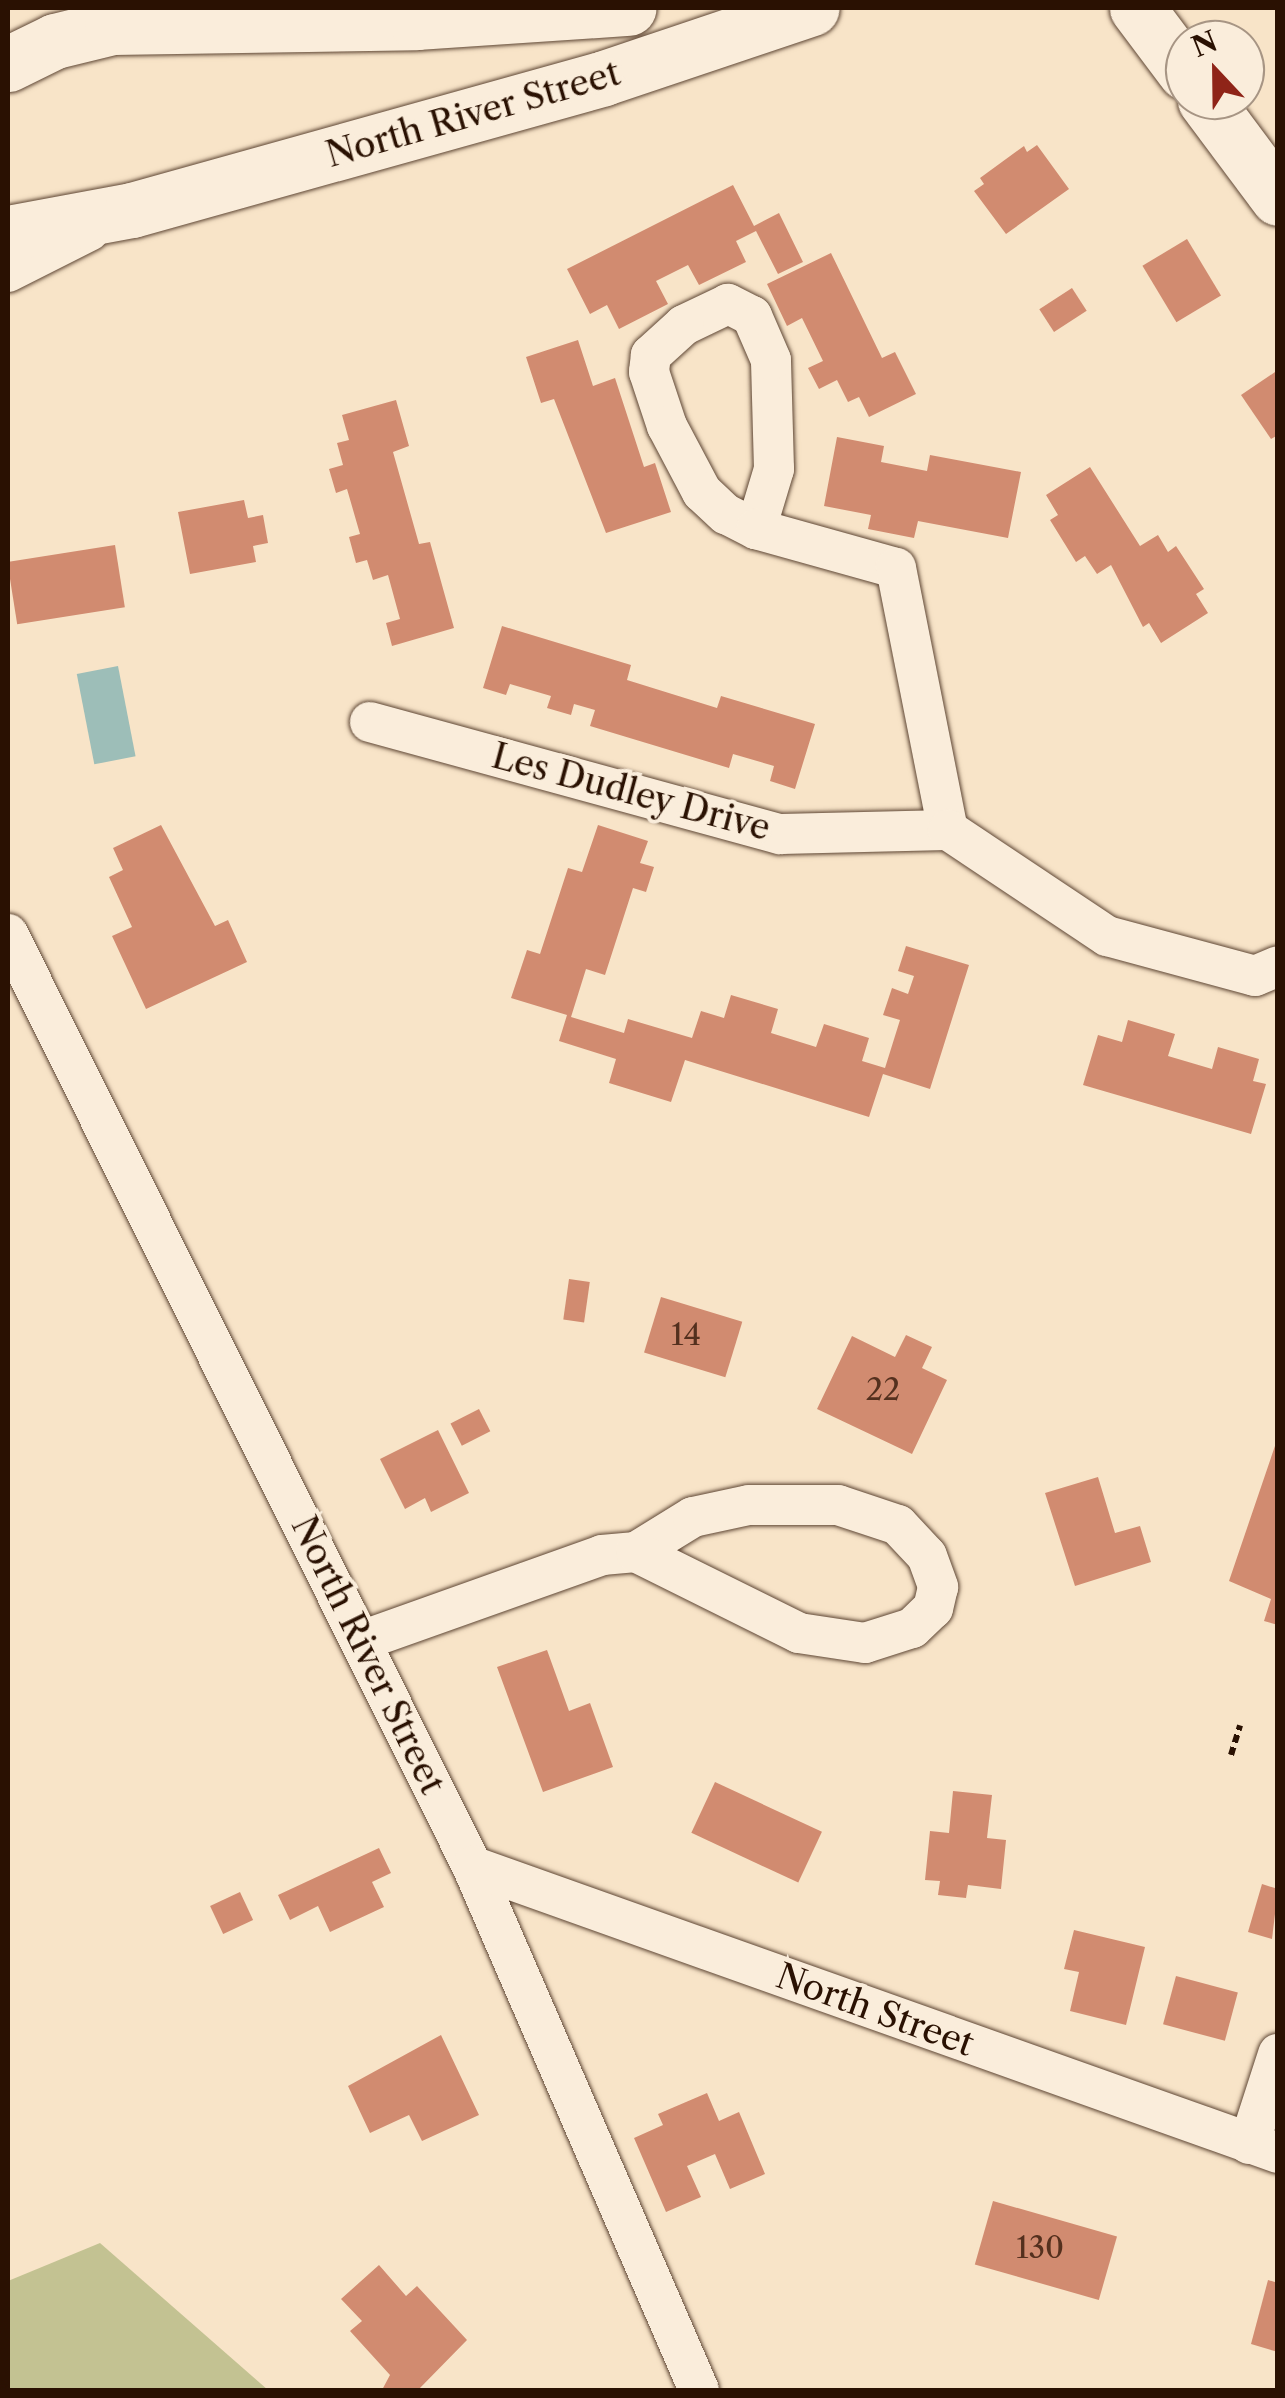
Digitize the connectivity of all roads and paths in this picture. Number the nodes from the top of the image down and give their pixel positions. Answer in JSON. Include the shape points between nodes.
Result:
{"nodes":[{"id":1,"x":629,"y":8,"type":"edge"},
{"id":2,"x":812,"y":8,"type":"edge"},
{"id":3,"x":1137,"y":8,"type":"edge"},
{"id":4,"x":1165,"y":45,"type":"edge"},
{"id":5,"x":8,"y":64,"type":"edge"},
{"id":6,"x":1221,"y":120,"type":"edge"},
{"id":7,"x":1278,"y":198,"type":"edge"},
{"id":8,"x":132,"y":210,"type":"junction"},
{"id":9,"x":8,"y":232,"type":"edge"},
{"id":10,"x":8,"y":272,"type":"edge"},
{"id":11,"x":756,"y":529,"type":"junction"},
{"id":12,"x":370,"y":722,"type":"dead end"},
{"id":13,"x":948,"y":830,"type":"junction"},
{"id":14,"x":8,"y":934,"type":"edge"},
{"id":15,"x":1278,"y":966,"type":"edge"},
{"id":16,"x":636,"y":1552,"type":"junction"},
{"id":17,"x":361,"y":1641,"type":"junction"},
{"id":18,"x":1240,"y":1725,"type":"dead end"},
{"id":19,"x":1231,"y":1756,"type":"dead end"},
{"id":20,"x":472,"y":1866,"type":"junction"},
{"id":21,"x":1278,"y":2054,"type":"edge"},
{"id":22,"x":1263,"y":2148,"type":"edge"},
{"id":23,"x":699,"y":2390,"type":"edge"}],
"edges":[{"from":1,"to":5,"type":"main road","name":"North River Street","via":[[416,22],[112,27],[54,42]]},
{"from":2,"to":8,"type":"main road","name":"North River Street","via":[[604,78]]},
{"from":3,"to":4,"type":"main road"},
{"from":6,"to":7,"type":"main road"},
{"from":8,"to":9,"type":"main road","name":"North River Street"},
{"from":8,"to":10,"type":"street","name":"North River Street"},
{"from":11,"to":11,"type":"street","via":[[702,492],[667,426],[649,372],[651,355],[665,338],[728,304],[752,316],[771,360],[774,469]]},
{"from":11,"to":13,"type":"street","via":[[896,568]]},
{"from":12,"to":13,"type":"street","name":"Les Dudley Drive","via":[[780,834]]},
{"from":13,"to":15,"type":"street","via":[[1107,936],[1254,976]]},
{"from":14,"to":17,"type":"street","name":"North River Street"},
{"from":16,"to":16,"type":"street","via":[[799,1633],[865,1643],[912,1628],[933,1608],[938,1587],[928,1556],[898,1525],[838,1504],[749,1505],[693,1516]]},
{"from":16,"to":17,"type":"street","via":[[602,1555]]},
{"from":17,"to":20,"type":"street","name":"North River Street"},
{"from":18,"to":19,"type":"path"},
{"from":20,"to":22,"type":"street","name":"North Street"},
{"from":20,"to":23,"type":"street","name":"North River Street"},
{"from":21,"to":22,"type":"street"}]}
